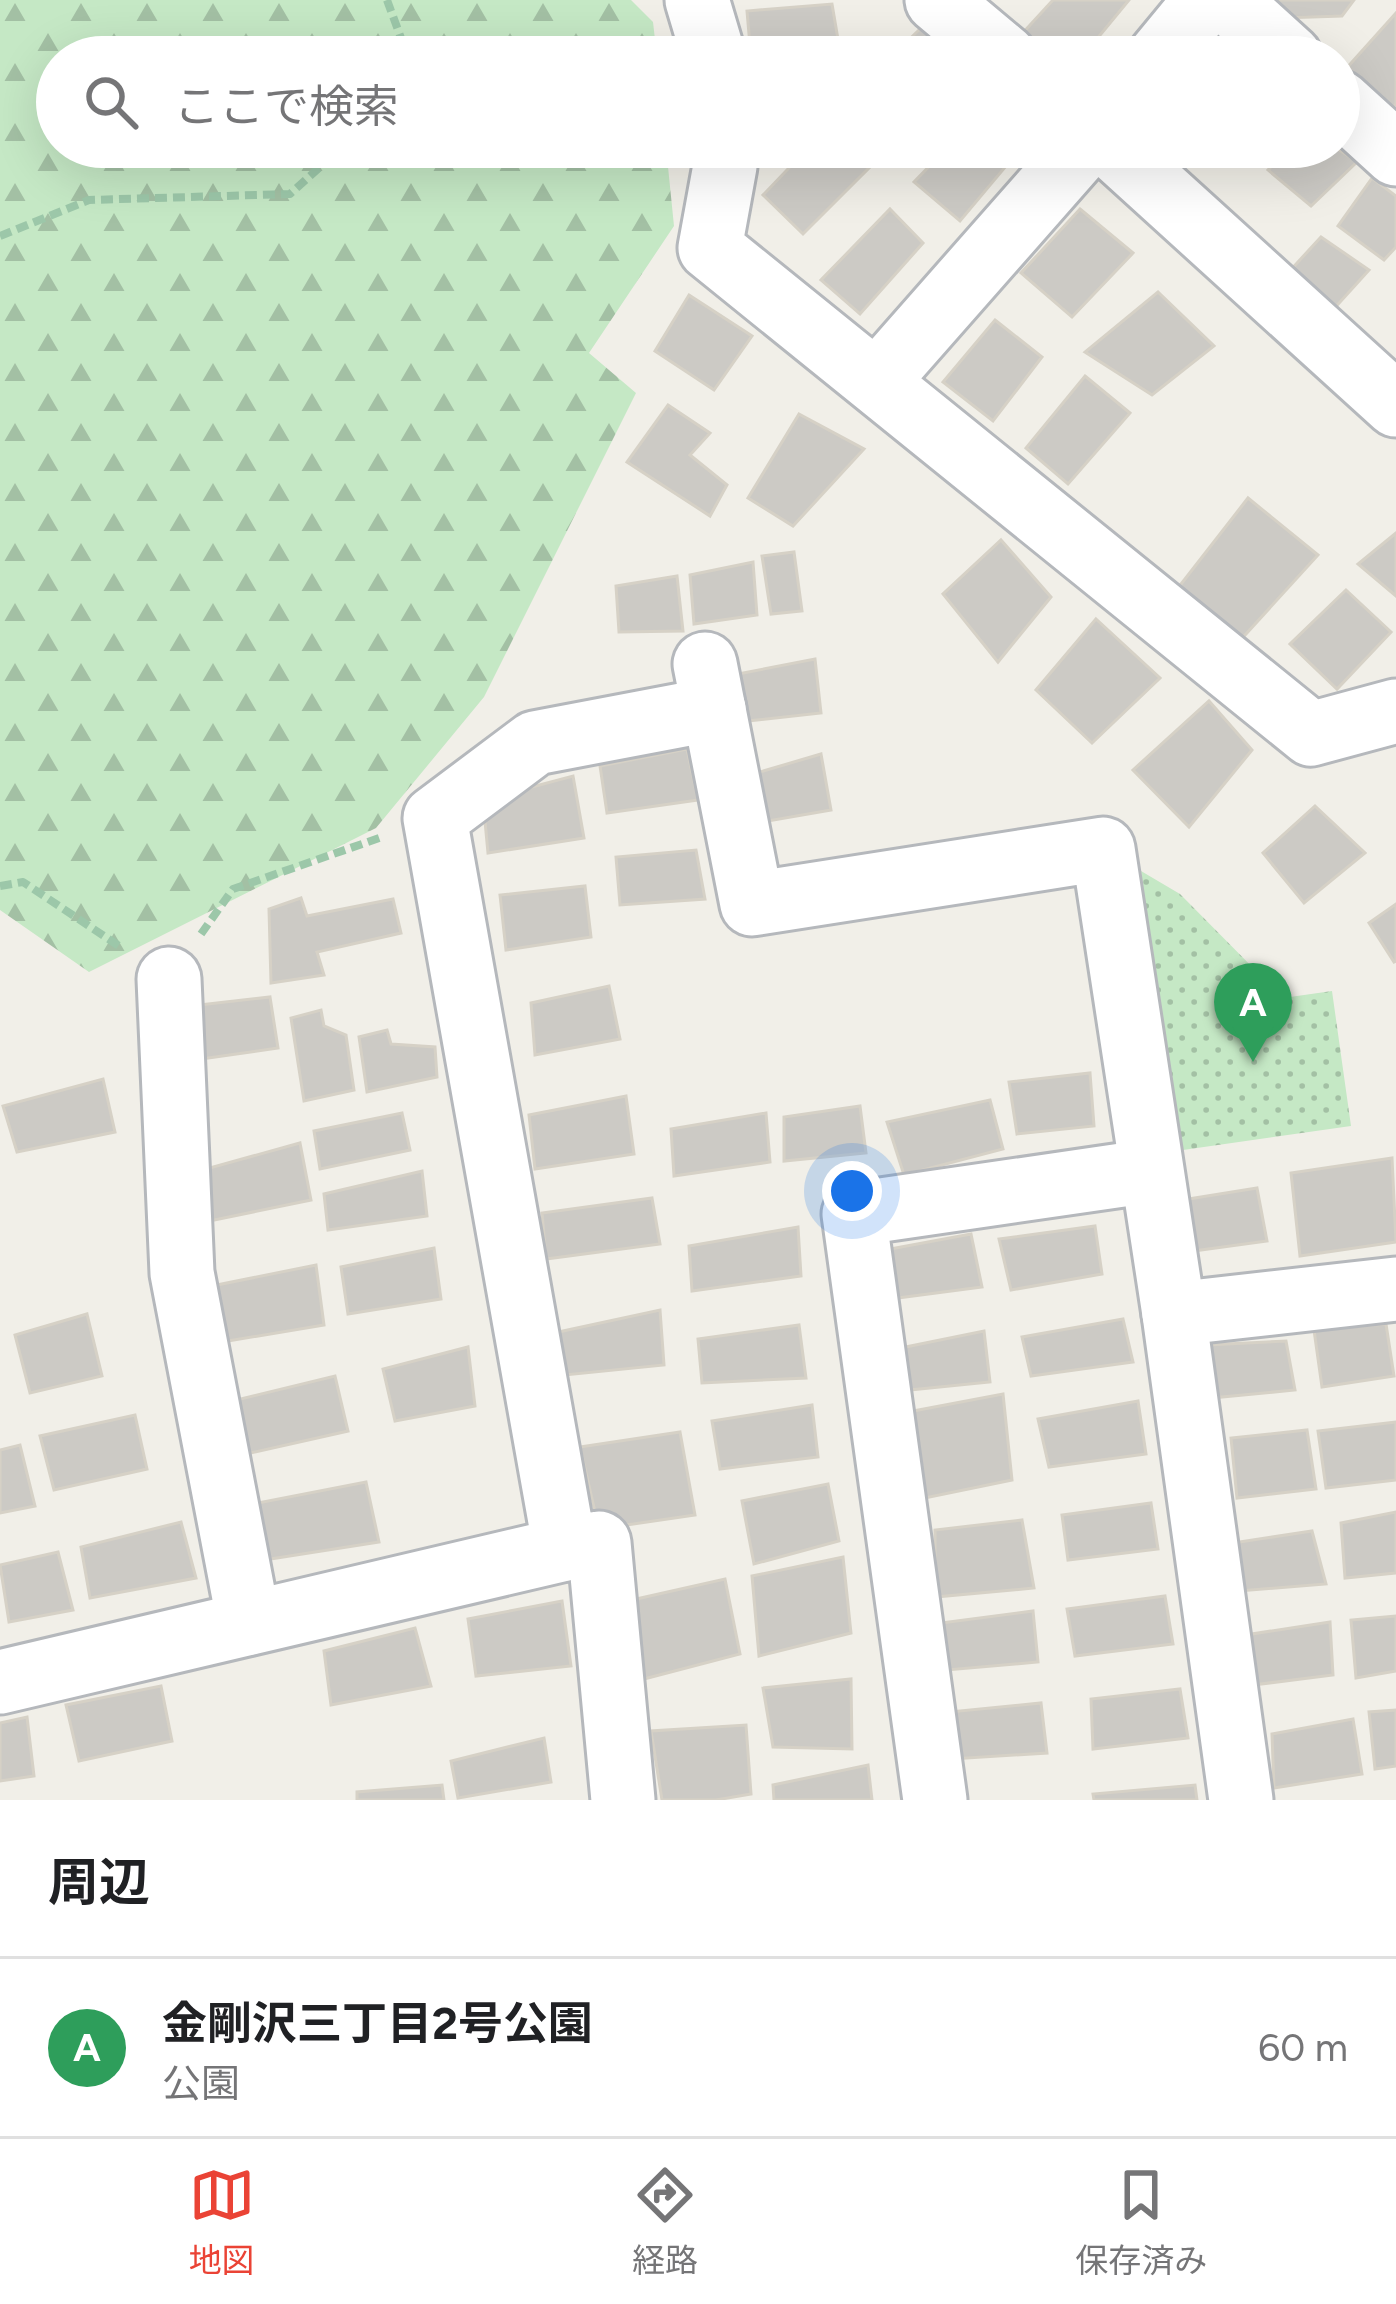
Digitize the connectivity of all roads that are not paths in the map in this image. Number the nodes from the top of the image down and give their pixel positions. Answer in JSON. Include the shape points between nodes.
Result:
{"nodes":[{"id":1,"x":697,"y":0,"type":"edge"},
{"id":2,"x":937,"y":0,"type":"edge"},
{"id":3,"x":1206,"y":0,"type":"edge"},
{"id":4,"x":1227,"y":0,"type":"edge"},
{"id":5,"x":708,"y":36,"type":"edge"},
{"id":6,"x":980,"y":36,"type":"edge"},
{"id":7,"x":1176,"y":36,"type":"edge"},
{"id":8,"x":1267,"y":36,"type":"edge"},
{"id":9,"x":1360,"y":121,"type":"edge"},
{"id":10,"x":1396,"y":154,"type":"edge"},
{"id":11,"x":725,"y":168,"type":"edge"},
{"id":12,"x":1065,"y":168,"type":"edge"},
{"id":13,"x":1135,"y":168,"type":"edge"},
{"id":14,"x":878,"y":380,"type":"junction"},
{"id":15,"x":1396,"y":405,"type":"edge"},
{"id":16,"x":1396,"y":711,"type":"edge"},
{"id":17,"x":169,"y":979,"type":"road end"},
{"id":18,"x":1150,"y":1171,"type":"junction"},
{"id":19,"x":1396,"y":1289,"type":"edge"},
{"id":20,"x":1174,"y":1314,"type":"junction"},
{"id":21,"x":565,"y":1550,"type":"junction"},
{"id":22,"x":249,"y":1623,"type":"junction"},
{"id":23,"x":0,"y":1682,"type":"edge"},
{"id":24,"x":623,"y":1800,"type":"edge"},
{"id":25,"x":935,"y":1800,"type":"edge"},
{"id":26,"x":1240,"y":1800,"type":"edge"}],
"edges":[{"from":1,"to":5,"type":"street"},
{"from":2,"to":6,"type":"street"},
{"from":3,"to":7,"type":"street"},
{"from":4,"to":8,"type":"street"},
{"from":9,"to":10,"type":"street"},
{"from":11,"to":14,"type":"street","via":[[710,248]]},
{"from":12,"to":14,"type":"street"},
{"from":13,"to":15,"type":"street"},
{"from":14,"to":16,"type":"street","via":[[1311,734]]},
{"from":17,"to":22,"type":"street","via":[[182,1273]]},
{"from":18,"to":20,"type":"street"},
{"from":18,"to":21,"type":"street","via":[[1103,849],[752,904],[709,687],[535,743],[435,818]]},
{"from":18,"to":25,"type":"street","via":[[854,1214]]},
{"from":19,"to":20,"type":"street"},
{"from":20,"to":26,"type":"street"},
{"from":21,"to":22,"type":"street"},
{"from":21,"to":24,"type":"street","via":[[598,1544]]},
{"from":22,"to":23,"type":"street"}]}
